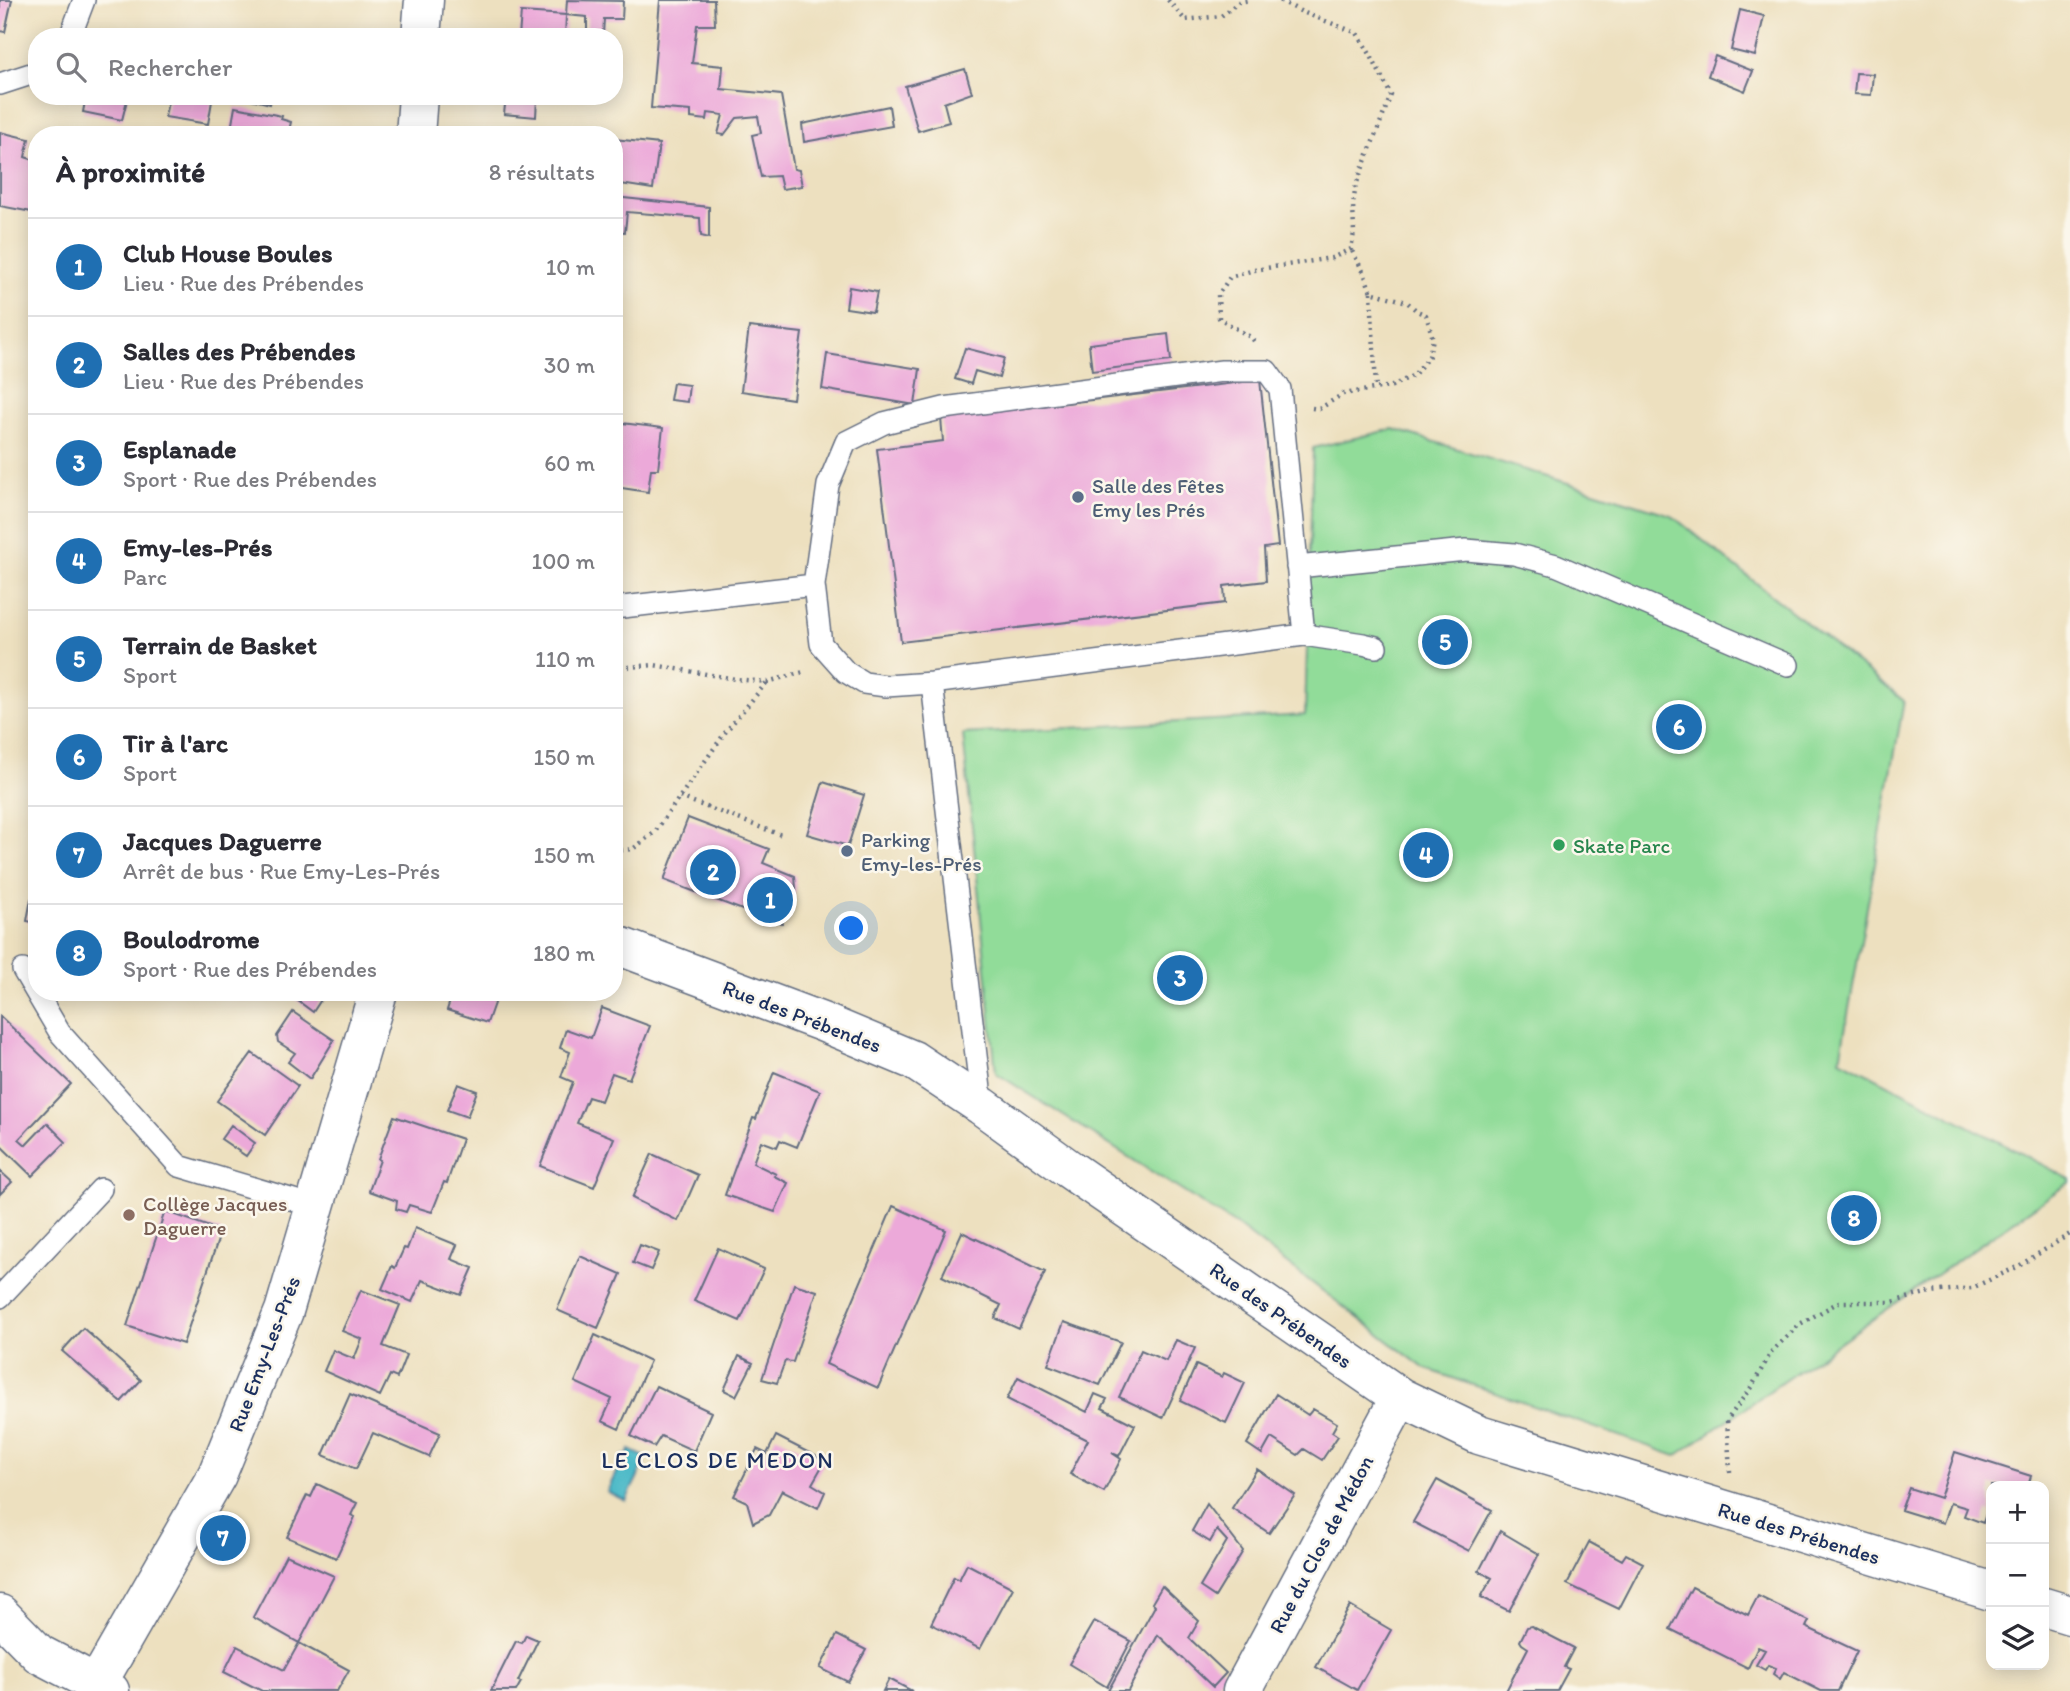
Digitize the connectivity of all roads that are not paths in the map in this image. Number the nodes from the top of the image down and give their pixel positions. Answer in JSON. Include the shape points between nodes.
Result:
{"nodes":[{"id":1,"x":84,"y":0,"type":"edge"},
{"id":2,"x":73,"y":28,"type":"edge"},
{"id":3,"x":28,"y":75,"type":"edge"},
{"id":4,"x":0,"y":84,"type":"edge"},
{"id":5,"x":417,"y":105,"type":"edge"},
{"id":6,"x":416,"y":126,"type":"edge"},
{"id":7,"x":1297,"y":567,"type":"junction"},
{"id":8,"x":814,"y":585,"type":"junction"},
{"id":9,"x":623,"y":607,"type":"edge"},
{"id":10,"x":1304,"y":635,"type":"junction"},
{"id":11,"x":1376,"y":648,"type":"dead end"},
{"id":12,"x":1788,"y":665,"type":"dead end"},
{"id":13,"x":932,"y":683,"type":"junction"},
{"id":14,"x":623,"y":947,"type":"edge"},
{"id":15,"x":23,"y":970,"type":"dead end"},
{"id":16,"x":28,"y":978,"type":"edge"},
{"id":17,"x":42,"y":1001,"type":"edge"},
{"id":18,"x":376,"y":1001,"type":"edge"},
{"id":19,"x":982,"y":1106,"type":"junction"},
{"id":20,"x":101,"y":1189,"type":"dead end"},
{"id":21,"x":314,"y":1206,"type":"junction"},
{"id":22,"x":0,"y":1297,"type":"edge"},
{"id":23,"x":1400,"y":1397,"type":"junction"},
{"id":24,"x":1986,"y":1589,"type":"edge"},
{"id":25,"x":2049,"y":1609,"type":"edge"},
{"id":26,"x":0,"y":1614,"type":"edge"},
{"id":27,"x":2070,"y":1615,"type":"edge"},
{"id":28,"x":100,"y":1689,"type":"edge"},
{"id":29,"x":1242,"y":1691,"type":"edge"}],
"edges":[{"from":1,"to":2,"type":"lane"},
{"from":3,"to":4,"type":"lane"},
{"from":5,"to":6,"type":"street"},
{"from":7,"to":8,"type":"lane","via":[[1280,390],[1267,371],[1222,371],[944,408],[884,423],[846,442],[828,485]]},
{"from":7,"to":10,"type":"lane"},
{"from":7,"to":12,"type":"lane","via":[[1466,550],[1514,554],[1556,565]]},
{"from":8,"to":9,"type":"lane"},
{"from":8,"to":13,"type":"lane","via":[[821,644],[846,672],[864,683],[886,686]]},
{"from":10,"to":11,"type":"lane"},
{"from":10,"to":13,"type":"lane"},
{"from":13,"to":19,"type":"lane"},
{"from":14,"to":19,"type":"street","name":"Rue des Prébendes","via":[[913,1060]]},
{"from":15,"to":16,"type":"lane"},
{"from":17,"to":21,"type":"lane","via":[[60,1032],[179,1166]]},
{"from":18,"to":21,"type":"street","name":"Rue Emy-Les-Prés"},
{"from":19,"to":23,"type":"street","name":"Rue des Prébendes"},
{"from":20,"to":22,"type":"lane"},
{"from":21,"to":28,"type":"street","name":"Rue Emy-Les-Prés","via":[[284,1311],[217,1475]]},
{"from":23,"to":24,"type":"street","name":"Rue des Prébendes","via":[[1479,1435]]},
{"from":23,"to":29,"type":"street","name":"Rue du Clos de Médon"},
{"from":25,"to":27,"type":"street"},
{"from":26,"to":28,"type":"street","via":[[39,1654]]}]}
